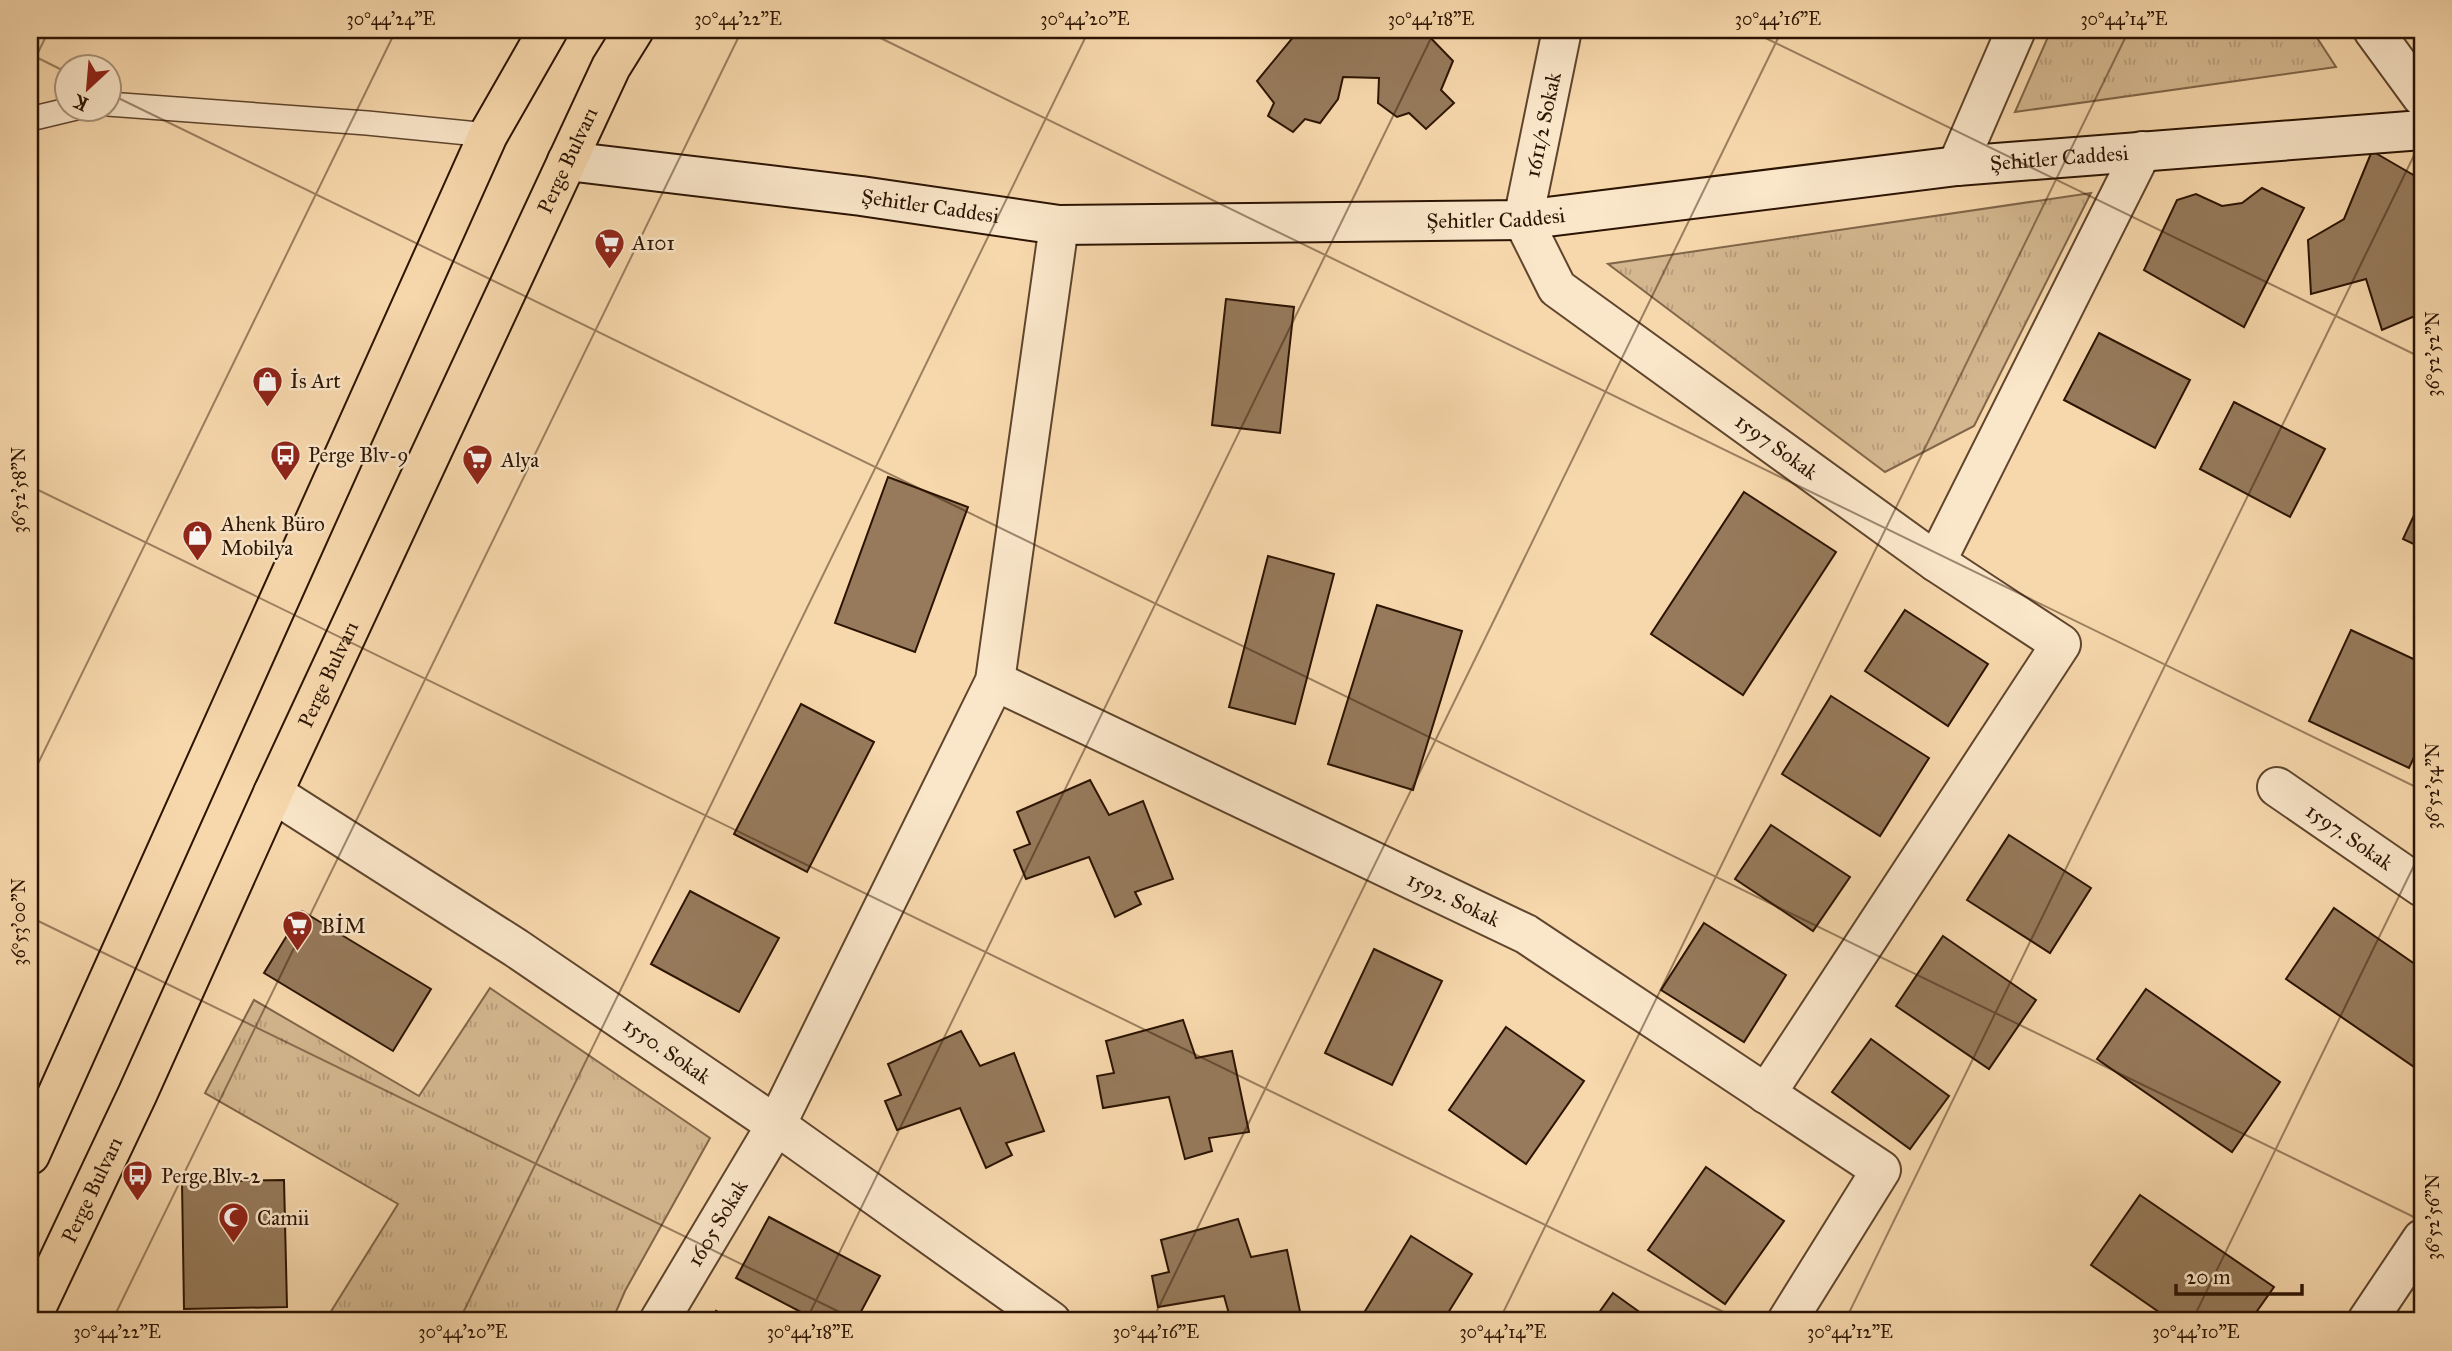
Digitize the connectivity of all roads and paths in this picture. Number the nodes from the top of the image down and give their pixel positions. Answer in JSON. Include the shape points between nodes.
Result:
{"nodes":[{"id":1,"x":548,"y":30,"type":"edge"},
{"id":2,"x":634,"y":30,"type":"edge"},
{"id":3,"x":1562,"y":30,"type":"edge"},
{"id":4,"x":2016,"y":30,"type":"edge"},
{"id":5,"x":2373,"y":30,"type":"edge"},
{"id":6,"x":2422,"y":97,"type":"edge"},
{"id":7,"x":122,"y":105,"type":"edge"},
{"id":8,"x":52,"y":114,"type":"edge"},
{"id":9,"x":30,"y":119,"type":"edge"},
{"id":10,"x":2422,"y":130,"type":"edge"},
{"id":11,"x":488,"y":135,"type":"junction"},
{"id":12,"x":2142,"y":151,"type":"junction"},
{"id":13,"x":567,"y":161,"type":"junction"},
{"id":14,"x":1957,"y":166,"type":"junction"},
{"id":15,"x":1523,"y":220,"type":"junction"},
{"id":16,"x":1059,"y":225,"type":"junction"},
{"id":17,"x":1936,"y":562,"type":"junction"},
{"id":18,"x":995,"y":681,"type":"junction"},
{"id":19,"x":2277,"y":787,"type":"dead end"},
{"id":20,"x":273,"y":793,"type":"junction"},
{"id":21,"x":2422,"y":887,"type":"edge"},
{"id":22,"x":1766,"y":1094,"type":"junction"},
{"id":23,"x":776,"y":1125,"type":"junction"},
{"id":24,"x":30,"y":1155,"type":"edge"},
{"id":25,"x":2422,"y":1239,"type":"edge"},
{"id":26,"x":30,"y":1321,"type":"edge"},
{"id":27,"x":659,"y":1321,"type":"edge"},
{"id":28,"x":1051,"y":1321,"type":"edge"},
{"id":29,"x":1787,"y":1321,"type":"edge"},
{"id":30,"x":2367,"y":1321,"type":"edge"}],
"edges":[{"from":1,"to":11,"type":"main road"},
{"from":2,"to":13,"type":"main road","name":"Perge Bulvarı","via":[[611,67]]},
{"from":3,"to":15,"type":"street","name":"1611/2 Sokak"},
{"from":4,"to":14,"type":"street"},
{"from":5,"to":6,"type":"street"},
{"from":7,"to":11,"type":"lane"},
{"from":8,"to":9,"type":"lane"},
{"from":10,"to":12,"type":"street","name":"Şehitler Caddesi"},
{"from":11,"to":24,"type":"main road"},
{"from":12,"to":14,"type":"street","name":"Şehitler Caddesi"},
{"from":12,"to":17,"type":"street"},
{"from":13,"to":16,"type":"street","name":"Şehitler Caddesi"},
{"from":13,"to":20,"type":"main road","name":"Perge Bulvarı"},
{"from":14,"to":15,"type":"street","name":"Şehitler Caddesi"},
{"from":15,"to":16,"type":"street","name":"Şehitler Caddesi"},
{"from":15,"to":17,"type":"street","name":"1597 Sokak","via":[[1557,288]]},
{"from":16,"to":18,"type":"street","name":"1605 Sokak"},
{"from":17,"to":22,"type":"street","name":"1597 Sokak","via":[[2061,644]]},
{"from":18,"to":22,"type":"street","name":"1592. Sokak","via":[[1526,934]]},
{"from":18,"to":23,"type":"street","name":"1605 Sokak"},
{"from":19,"to":21,"type":"street","name":"1597. Sokak"},
{"from":20,"to":23,"type":"street","name":"1550. Sokak","via":[[516,948]]},
{"from":20,"to":26,"type":"main road","name":"Perge Bulvarı"},
{"from":22,"to":29,"type":"street","name":"1592. Sokak","via":[[1881,1170]]},
{"from":23,"to":27,"type":"street","name":"1605 Sokak"},
{"from":23,"to":28,"type":"street","name":"1550. Sokak"},
{"from":25,"to":30,"type":"street"}]}
